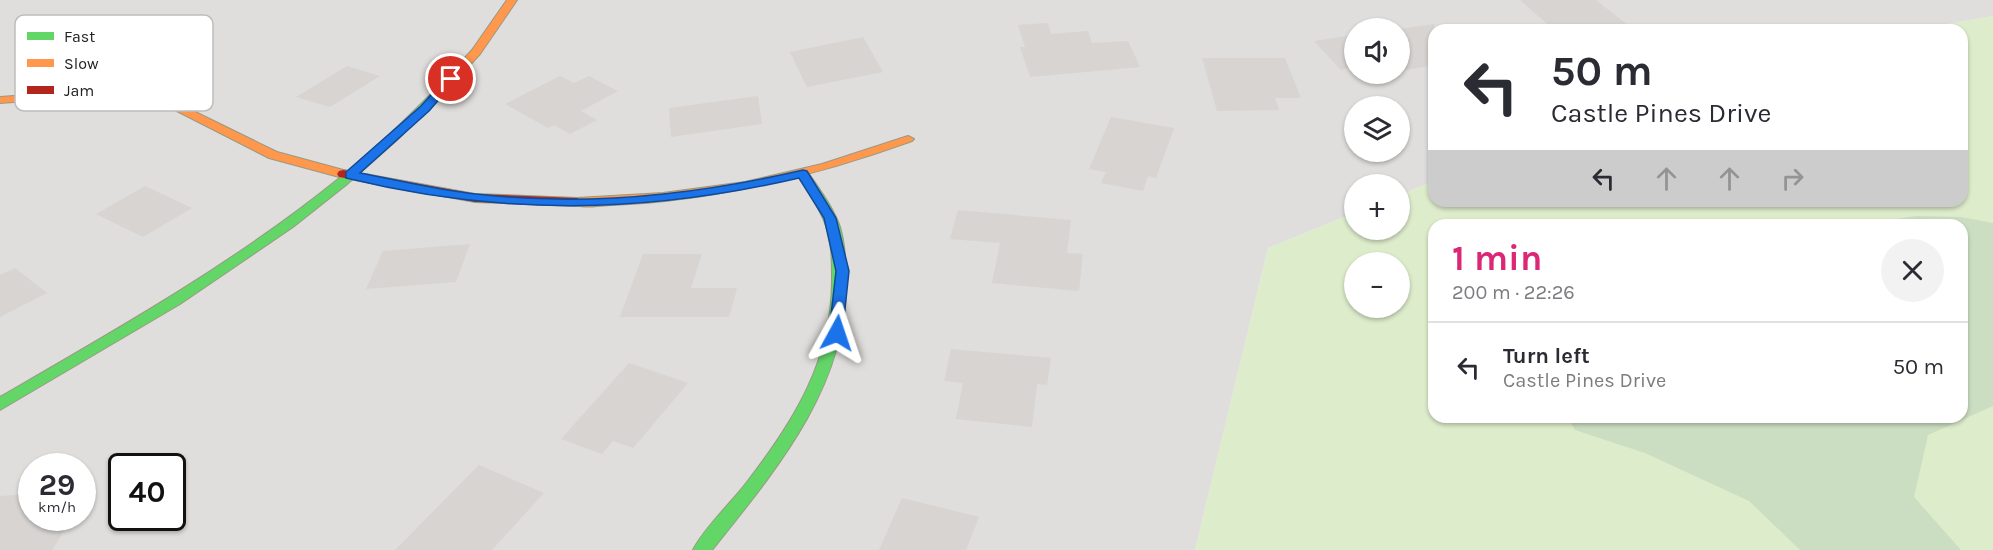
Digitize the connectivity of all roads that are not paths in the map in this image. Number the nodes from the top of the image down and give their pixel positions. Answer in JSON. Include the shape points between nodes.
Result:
{"nodes":[{"id":1,"x":512,"y":0,"type":"edge"},
{"id":2,"x":15,"y":99,"type":"edge"},
{"id":3,"x":0,"y":100,"type":"edge"},
{"id":4,"x":183,"y":111,"type":"edge"},
{"id":5,"x":908,"y":139,"type":"dead end"},
{"id":6,"x":803,"y":174,"type":"junction"},
{"id":7,"x":350,"y":175,"type":"junction"},
{"id":8,"x":0,"y":404,"type":"edge"},
{"id":9,"x":702,"y":550,"type":"edge"}],
"edges":[{"from":1,"to":7,"type":"street","via":[[477,50],[425,108]]},
{"from":2,"to":3,"type":"street"},
{"from":4,"to":7,"type":"street","via":[[273,155]]},
{"from":5,"to":6,"type":"street","via":[[868,156]]},
{"from":6,"to":7,"type":"street","via":[[691,196],[572,204],[476,198]]},
{"from":6,"to":9,"type":"street","via":[[830,218],[843,271],[837,333],[810,403],[770,465]]},
{"from":7,"to":8,"type":"street","via":[[255,247],[129,329]]}]}
